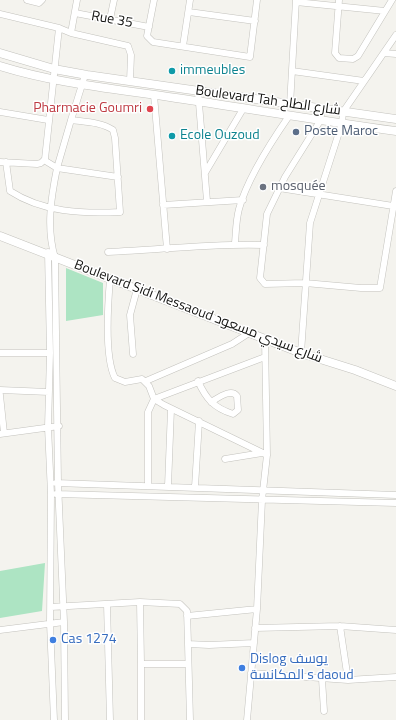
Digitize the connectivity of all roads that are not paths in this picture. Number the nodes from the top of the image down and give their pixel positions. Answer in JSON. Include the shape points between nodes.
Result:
{"nodes":[{"id":1,"x":26,"y":0,"type":"edge"},
{"id":2,"x":42,"y":0,"type":"edge"},
{"id":3,"x":77,"y":0,"type":"edge"},
{"id":4,"x":114,"y":0,"type":"edge"},
{"id":5,"x":154,"y":0,"type":"edge"},
{"id":6,"x":190,"y":0,"type":"edge"},
{"id":7,"x":257,"y":0,"type":"edge"},
{"id":8,"x":392,"y":0,"type":"edge"},
{"id":9,"x":296,"y":1,"type":"edge"},
{"id":10,"x":339,"y":3,"type":"edge"},
{"id":11,"x":385,"y":11,"type":"junction"},
{"id":12,"x":189,"y":12,"type":"junction"},
{"id":13,"x":75,"y":13,"type":"junction"},
{"id":14,"x":0,"y":14,"type":"edge"},
{"id":15,"x":110,"y":19,"type":"junction"},
{"id":16,"x":255,"y":21,"type":"junction"},
{"id":17,"x":149,"y":27,"type":"junction"},
{"id":18,"x":59,"y":28,"type":"junction"},
{"id":19,"x":71,"y":33,"type":"junction"},
{"id":20,"x":396,"y":35,"type":"edge"},
{"id":21,"x":183,"y":46,"type":"junction"},
{"id":22,"x":0,"y":53,"type":"edge"},
{"id":23,"x":384,"y":53,"type":"junction"},
{"id":24,"x":396,"y":54,"type":"edge"},
{"id":25,"x":0,"y":66,"type":"edge"},
{"id":26,"x":54,"y":69,"type":"junction"},
{"id":27,"x":292,"y":71,"type":"junction"},
{"id":28,"x":85,"y":75,"type":"junction"},
{"id":29,"x":53,"y":80,"type":"junction"},
{"id":30,"x":130,"y":81,"type":"junction"},
{"id":31,"x":364,"y":81,"type":"junction"},
{"id":32,"x":82,"y":86,"type":"junction"},
{"id":33,"x":198,"y":91,"type":"junction"},
{"id":34,"x":154,"y":95,"type":"junction"},
{"id":35,"x":199,"y":101,"type":"junction"},
{"id":36,"x":290,"y":105,"type":"junction"},
{"id":37,"x":243,"y":109,"type":"junction"},
{"id":38,"x":322,"y":109,"type":"junction"},
{"id":39,"x":0,"y":112,"type":"edge"},
{"id":40,"x":343,"y":112,"type":"junction"},
{"id":41,"x":289,"y":116,"type":"junction"},
{"id":42,"x":396,"y":119,"type":"edge"},
{"id":43,"x":48,"y":120,"type":"junction"},
{"id":44,"x":71,"y":120,"type":"junction"},
{"id":45,"x":320,"y":120,"type":"junction"},
{"id":46,"x":342,"y":124,"type":"junction"},
{"id":47,"x":396,"y":131,"type":"edge"},
{"id":48,"x":44,"y":160,"type":"junction"},
{"id":49,"x":3,"y":162,"type":"edge"},
{"id":50,"x":57,"y":168,"type":"junction"},
{"id":51,"x":204,"y":173,"type":"junction"},
{"id":52,"x":118,"y":178,"type":"junction"},
{"id":53,"x":279,"y":188,"type":"junction"},
{"id":54,"x":396,"y":191,"type":"edge"},
{"id":55,"x":319,"y":193,"type":"junction"},
{"id":56,"x":243,"y":200,"type":"junction"},
{"id":57,"x":207,"y":201,"type":"junction"},
{"id":58,"x":164,"y":205,"type":"junction"},
{"id":59,"x":393,"y":206,"type":"junction"},
{"id":60,"x":50,"y":208,"type":"junction"},
{"id":61,"x":0,"y":236,"type":"edge"},
{"id":62,"x":235,"y":243,"type":"junction"},
{"id":63,"x":51,"y":244,"type":"junction"},
{"id":64,"x":264,"y":244,"type":"junction"},
{"id":65,"x":167,"y":249,"type":"junction"},
{"id":66,"x":108,"y":252,"type":"dead end"},
{"id":67,"x":47,"y":254,"type":"junction"},
{"id":68,"x":55,"y":258,"type":"junction"},
{"id":69,"x":110,"y":279,"type":"junction"},
{"id":70,"x":305,"y":283,"type":"junction"},
{"id":71,"x":137,"y":290,"type":"junction"},
{"id":72,"x":249,"y":333,"type":"junction"},
{"id":73,"x":265,"y":339,"type":"junction"},
{"id":74,"x":0,"y":353,"type":"edge"},
{"id":75,"x":50,"y":353,"type":"junction"},
{"id":76,"x":301,"y":353,"type":"junction"},
{"id":77,"x":133,"y":354,"type":"dead end"},
{"id":78,"x":265,"y":356,"type":"junction"},
{"id":79,"x":146,"y":381,"type":"junction"},
{"id":80,"x":198,"y":381,"type":"junction"},
{"id":81,"x":396,"y":386,"type":"edge"},
{"id":82,"x":0,"y":390,"type":"edge"},
{"id":83,"x":49,"y":392,"type":"junction"},
{"id":84,"x":0,"y":395,"type":"edge"},
{"id":85,"x":154,"y":399,"type":"junction"},
{"id":86,"x":210,"y":402,"type":"junction"},
{"id":87,"x":171,"y":408,"type":"junction"},
{"id":88,"x":199,"y":421,"type":"junction"},
{"id":89,"x":59,"y":426,"type":"junction"},
{"id":90,"x":48,"y":427,"type":"junction"},
{"id":91,"x":2,"y":434,"type":"edge"},
{"id":92,"x":264,"y":454,"type":"junction"},
{"id":93,"x":225,"y":459,"type":"dead end"},
{"id":94,"x":51,"y":482,"type":"junction"},
{"id":95,"x":58,"y":483,"type":"junction"},
{"id":96,"x":148,"y":486,"type":"junction"},
{"id":97,"x":168,"y":486,"type":"junction"},
{"id":98,"x":195,"y":487,"type":"junction"},
{"id":99,"x":263,"y":489,"type":"junction"},
{"id":100,"x":51,"y":494,"type":"junction"},
{"id":101,"x":59,"y":494,"type":"junction"},
{"id":102,"x":396,"y":495,"type":"edge"},
{"id":103,"x":262,"y":500,"type":"junction"},
{"id":104,"x":396,"y":503,"type":"edge"},
{"id":105,"x":140,"y":602,"type":"junction"},
{"id":106,"x":107,"y":604,"type":"junction"},
{"id":107,"x":63,"y":606,"type":"junction"},
{"id":108,"x":51,"y":607,"type":"junction"},
{"id":109,"x":257,"y":609,"type":"junction"},
{"id":110,"x":187,"y":616,"type":"junction"},
{"id":111,"x":64,"y":622,"type":"junction"},
{"id":112,"x":50,"y":623,"type":"junction"},
{"id":113,"x":340,"y":626,"type":"junction"},
{"id":114,"x":255,"y":628,"type":"junction"},
{"id":115,"x":0,"y":630,"type":"edge"},
{"id":116,"x":396,"y":630,"type":"edge"},
{"id":117,"x":254,"y":643,"type":"junction"},
{"id":118,"x":188,"y":644,"type":"junction"},
{"id":119,"x":141,"y":664,"type":"junction"},
{"id":120,"x":188,"y":664,"type":"junction"},
{"id":121,"x":251,"y":673,"type":"junction"},
{"id":122,"x":396,"y":677,"type":"edge"},
{"id":123,"x":322,"y":679,"type":"junction"},
{"id":124,"x":348,"y":680,"type":"junction"},
{"id":125,"x":324,"y":711,"type":"dead end"},
{"id":126,"x":54,"y":720,"type":"edge"},
{"id":127,"x":65,"y":720,"type":"edge"},
{"id":128,"x":110,"y":720,"type":"edge"},
{"id":129,"x":141,"y":720,"type":"edge"},
{"id":130,"x":190,"y":720,"type":"edge"},
{"id":131,"x":247,"y":720,"type":"edge"}],
"edges":[{"from":1,"to":2,"type":"street"},
{"from":3,"to":13,"type":"street"},
{"from":4,"to":15,"type":"street"},
{"from":5,"to":17,"type":"street"},
{"from":6,"to":12,"type":"street"},
{"from":7,"to":16,"type":"street"},
{"from":8,"to":11,"type":"street"},
{"from":9,"to":10,"type":"street"},
{"from":9,"to":27,"type":"street"},
{"from":10,"to":11,"type":"street"},
{"from":10,"to":11,"type":"street","via":[[335,53],[339,58],[353,59],[358,56]]},
{"from":12,"to":16,"type":"street"},
{"from":12,"to":21,"type":"street"},
{"from":13,"to":15,"type":"street","name":"Rue 35"},
{"from":13,"to":19,"type":"street"},
{"from":14,"to":18,"type":"street"},
{"from":15,"to":17,"type":"street","name":"Rue 35"},
{"from":16,"to":21,"type":"street","via":[[250,57]]},
{"from":17,"to":21,"type":"street","via":[[148,36],[153,42]]},
{"from":18,"to":19,"type":"street"},
{"from":18,"to":26,"type":"street"},
{"from":19,"to":30,"type":"street","via":[[128,46],[131,55]]},
{"from":20,"to":23,"type":"street"},
{"from":22,"to":26,"type":"street","name":"Boulevard Tah شارع الطاح"},
{"from":23,"to":24,"type":"street"},
{"from":23,"to":31,"type":"street"},
{"from":25,"to":29,"type":"street","name":"Boulevard Tah شارع الطاح"},
{"from":26,"to":28,"type":"street","name":"Boulevard Tah شارع الطاح"},
{"from":26,"to":29,"type":"street"},
{"from":27,"to":31,"type":"street"},
{"from":27,"to":36,"type":"street"},
{"from":28,"to":30,"type":"street","name":"Boulevard Tah شارع الطاح"},
{"from":28,"to":32,"type":"street"},
{"from":29,"to":32,"type":"street","name":"Boulevard Tah شارع الطاح"},
{"from":29,"to":43,"type":"street"},
{"from":30,"to":33,"type":"street","name":"Boulevard Tah شارع الطاح"},
{"from":31,"to":40,"type":"street"},
{"from":32,"to":34,"type":"street","name":"Boulevard Tah شارع الطاح"},
{"from":32,"to":44,"type":"street"},
{"from":33,"to":35,"type":"street"},
{"from":33,"to":36,"type":"street","name":"Boulevard Tah شارع الطاح"},
{"from":34,"to":35,"type":"street","name":"Boulevard Tah شارع الطاح"},
{"from":34,"to":58,"type":"street"},
{"from":35,"to":37,"type":"street","name":"Boulevard Tah شارع الطاح"},
{"from":35,"to":51,"type":"street"},
{"from":36,"to":38,"type":"street","name":"Boulevard Tah شارع الطاح"},
{"from":37,"to":41,"type":"street","name":"Boulevard Tah شارع الطاح"},
{"from":37,"to":51,"type":"street"},
{"from":38,"to":40,"type":"street","name":"Boulevard Tah شارع الطاح"},
{"from":38,"to":45,"type":"street"},
{"from":39,"to":43,"type":"street"},
{"from":40,"to":42,"type":"street","name":"Boulevard Tah شارع الطاح"},
{"from":40,"to":46,"type":"street"},
{"from":41,"to":45,"type":"street","name":"Boulevard Tah شارع الطاح"},
{"from":41,"to":56,"type":"street","via":[[264,154]]},
{"from":43,"to":48,"type":"street"},
{"from":44,"to":50,"type":"street"},
{"from":44,"to":52,"type":"street","via":[[96,123],[113,130]]},
{"from":45,"to":46,"type":"street","name":"Boulevard Tah شارع الطاح"},
{"from":45,"to":53,"type":"street"},
{"from":46,"to":47,"type":"street","name":"Boulevard Tah شارع الطاح"},
{"from":46,"to":55,"type":"street"},
{"from":48,"to":49,"type":"street","via":[[39,164]]},
{"from":48,"to":50,"type":"street"},
{"from":49,"to":60,"type":"street","via":[[10,191],[19,197]]},
{"from":50,"to":52,"type":"street"},
{"from":50,"to":60,"type":"street"},
{"from":51,"to":57,"type":"street"},
{"from":52,"to":60,"type":"street","via":[[120,212],[89,214]]},
{"from":53,"to":55,"type":"street"},
{"from":53,"to":64,"type":"street","via":[[267,214]]},
{"from":54,"to":59,"type":"street"},
{"from":55,"to":59,"type":"street"},
{"from":55,"to":70,"type":"street","via":[[310,223]]},
{"from":56,"to":57,"type":"street"},
{"from":56,"to":62,"type":"street","via":[[237,218]]},
{"from":57,"to":58,"type":"street"},
{"from":58,"to":65,"type":"street"},
{"from":59,"to":70,"type":"street","via":[[380,288]]},
{"from":60,"to":63,"type":"street"},
{"from":61,"to":67,"type":"street","name":"Boulevard Sidi Messaoud شارع سيدي مسعود"},
{"from":62,"to":64,"type":"street"},
{"from":62,"to":65,"type":"street"},
{"from":63,"to":67,"type":"street"},
{"from":63,"to":68,"type":"street"},
{"from":64,"to":70,"type":"street","via":[[260,278],[262,282]]},
{"from":65,"to":66,"type":"street"},
{"from":67,"to":68,"type":"street","name":"Boulevard Sidi Messaoud شارع سيدي مسعود"},
{"from":67,"to":75,"type":"street"},
{"from":68,"to":69,"type":"street","name":"Boulevard Sidi Messaoud شارع سيدي مسعود"},
{"from":68,"to":89,"type":"street"},
{"from":69,"to":71,"type":"street","name":"Boulevard Sidi Messaoud شارع سيدي مسعود"},
{"from":69,"to":79,"type":"street","via":[[108,315],[112,373],[119,381]]},
{"from":70,"to":76,"type":"street"},
{"from":71,"to":72,"type":"street","name":"Boulevard Sidi Messaoud شارع سيدي مسعود"},
{"from":71,"to":77,"type":"street","via":[[130,315]]},
{"from":72,"to":73,"type":"street","name":"Boulevard Sidi Messaoud شارع سيدي مسعود"},
{"from":72,"to":79,"type":"street","via":[[232,344]]},
{"from":73,"to":76,"type":"street","name":"Boulevard Sidi Messaoud شارع سيدي مسعود"},
{"from":73,"to":78,"type":"street"},
{"from":74,"to":75,"type":"street"},
{"from":75,"to":83,"type":"street"},
{"from":76,"to":81,"type":"street","name":"Boulevard Sidi Messaoud شارع سيدي مسعود"},
{"from":78,"to":80,"type":"street"},
{"from":78,"to":92,"type":"street"},
{"from":79,"to":85,"type":"street"},
{"from":80,"to":85,"type":"street"},
{"from":80,"to":86,"type":"street"},
{"from":82,"to":83,"type":"street"},
{"from":83,"to":90,"type":"street"},
{"from":84,"to":91,"type":"street"},
{"from":85,"to":87,"type":"street"},
{"from":85,"to":96,"type":"street","via":[[148,412]]},
{"from":86,"to":86,"type":"street","via":[[234,414],[238,410],[237,396],[234,393],[230,392]]},
{"from":87,"to":88,"type":"street"},
{"from":87,"to":97,"type":"street"},
{"from":88,"to":92,"type":"street"},
{"from":88,"to":98,"type":"street"},
{"from":89,"to":90,"type":"street"},
{"from":89,"to":95,"type":"street"},
{"from":90,"to":91,"type":"street"},
{"from":90,"to":94,"type":"street"},
{"from":92,"to":93,"type":"street"},
{"from":92,"to":99,"type":"street"},
{"from":94,"to":95,"type":"street"},
{"from":94,"to":100,"type":"street"},
{"from":95,"to":96,"type":"street"},
{"from":95,"to":101,"type":"street"},
{"from":96,"to":97,"type":"street"},
{"from":97,"to":98,"type":"street"},
{"from":98,"to":99,"type":"street"},
{"from":99,"to":102,"type":"street"},
{"from":99,"to":103,"type":"street"},
{"from":100,"to":101,"type":"street"},
{"from":100,"to":108,"type":"street"},
{"from":101,"to":103,"type":"street"},
{"from":101,"to":107,"type":"street"},
{"from":103,"to":104,"type":"street"},
{"from":103,"to":109,"type":"street"},
{"from":105,"to":106,"type":"street"},
{"from":105,"to":110,"type":"street","via":[[180,604],[184,606]]},
{"from":105,"to":119,"type":"street"},
{"from":106,"to":107,"type":"street"},
{"from":106,"to":128,"type":"street"},
{"from":107,"to":108,"type":"street"},
{"from":107,"to":111,"type":"street"},
{"from":108,"to":112,"type":"street"},
{"from":109,"to":110,"type":"street"},
{"from":109,"to":114,"type":"street"},
{"from":110,"to":118,"type":"street"},
{"from":111,"to":112,"type":"street"},
{"from":111,"to":127,"type":"street"},
{"from":112,"to":115,"type":"street"},
{"from":112,"to":126,"type":"street"},
{"from":113,"to":114,"type":"street"},
{"from":113,"to":116,"type":"street"},
{"from":113,"to":124,"type":"street"},
{"from":114,"to":117,"type":"street"},
{"from":117,"to":118,"type":"street"},
{"from":117,"to":121,"type":"street"},
{"from":118,"to":120,"type":"street"},
{"from":119,"to":120,"type":"street"},
{"from":119,"to":129,"type":"street"},
{"from":120,"to":130,"type":"street"},
{"from":121,"to":123,"type":"street"},
{"from":121,"to":131,"type":"street"},
{"from":122,"to":124,"type":"street"},
{"from":123,"to":124,"type":"street"},
{"from":123,"to":125,"type":"street"}]}
